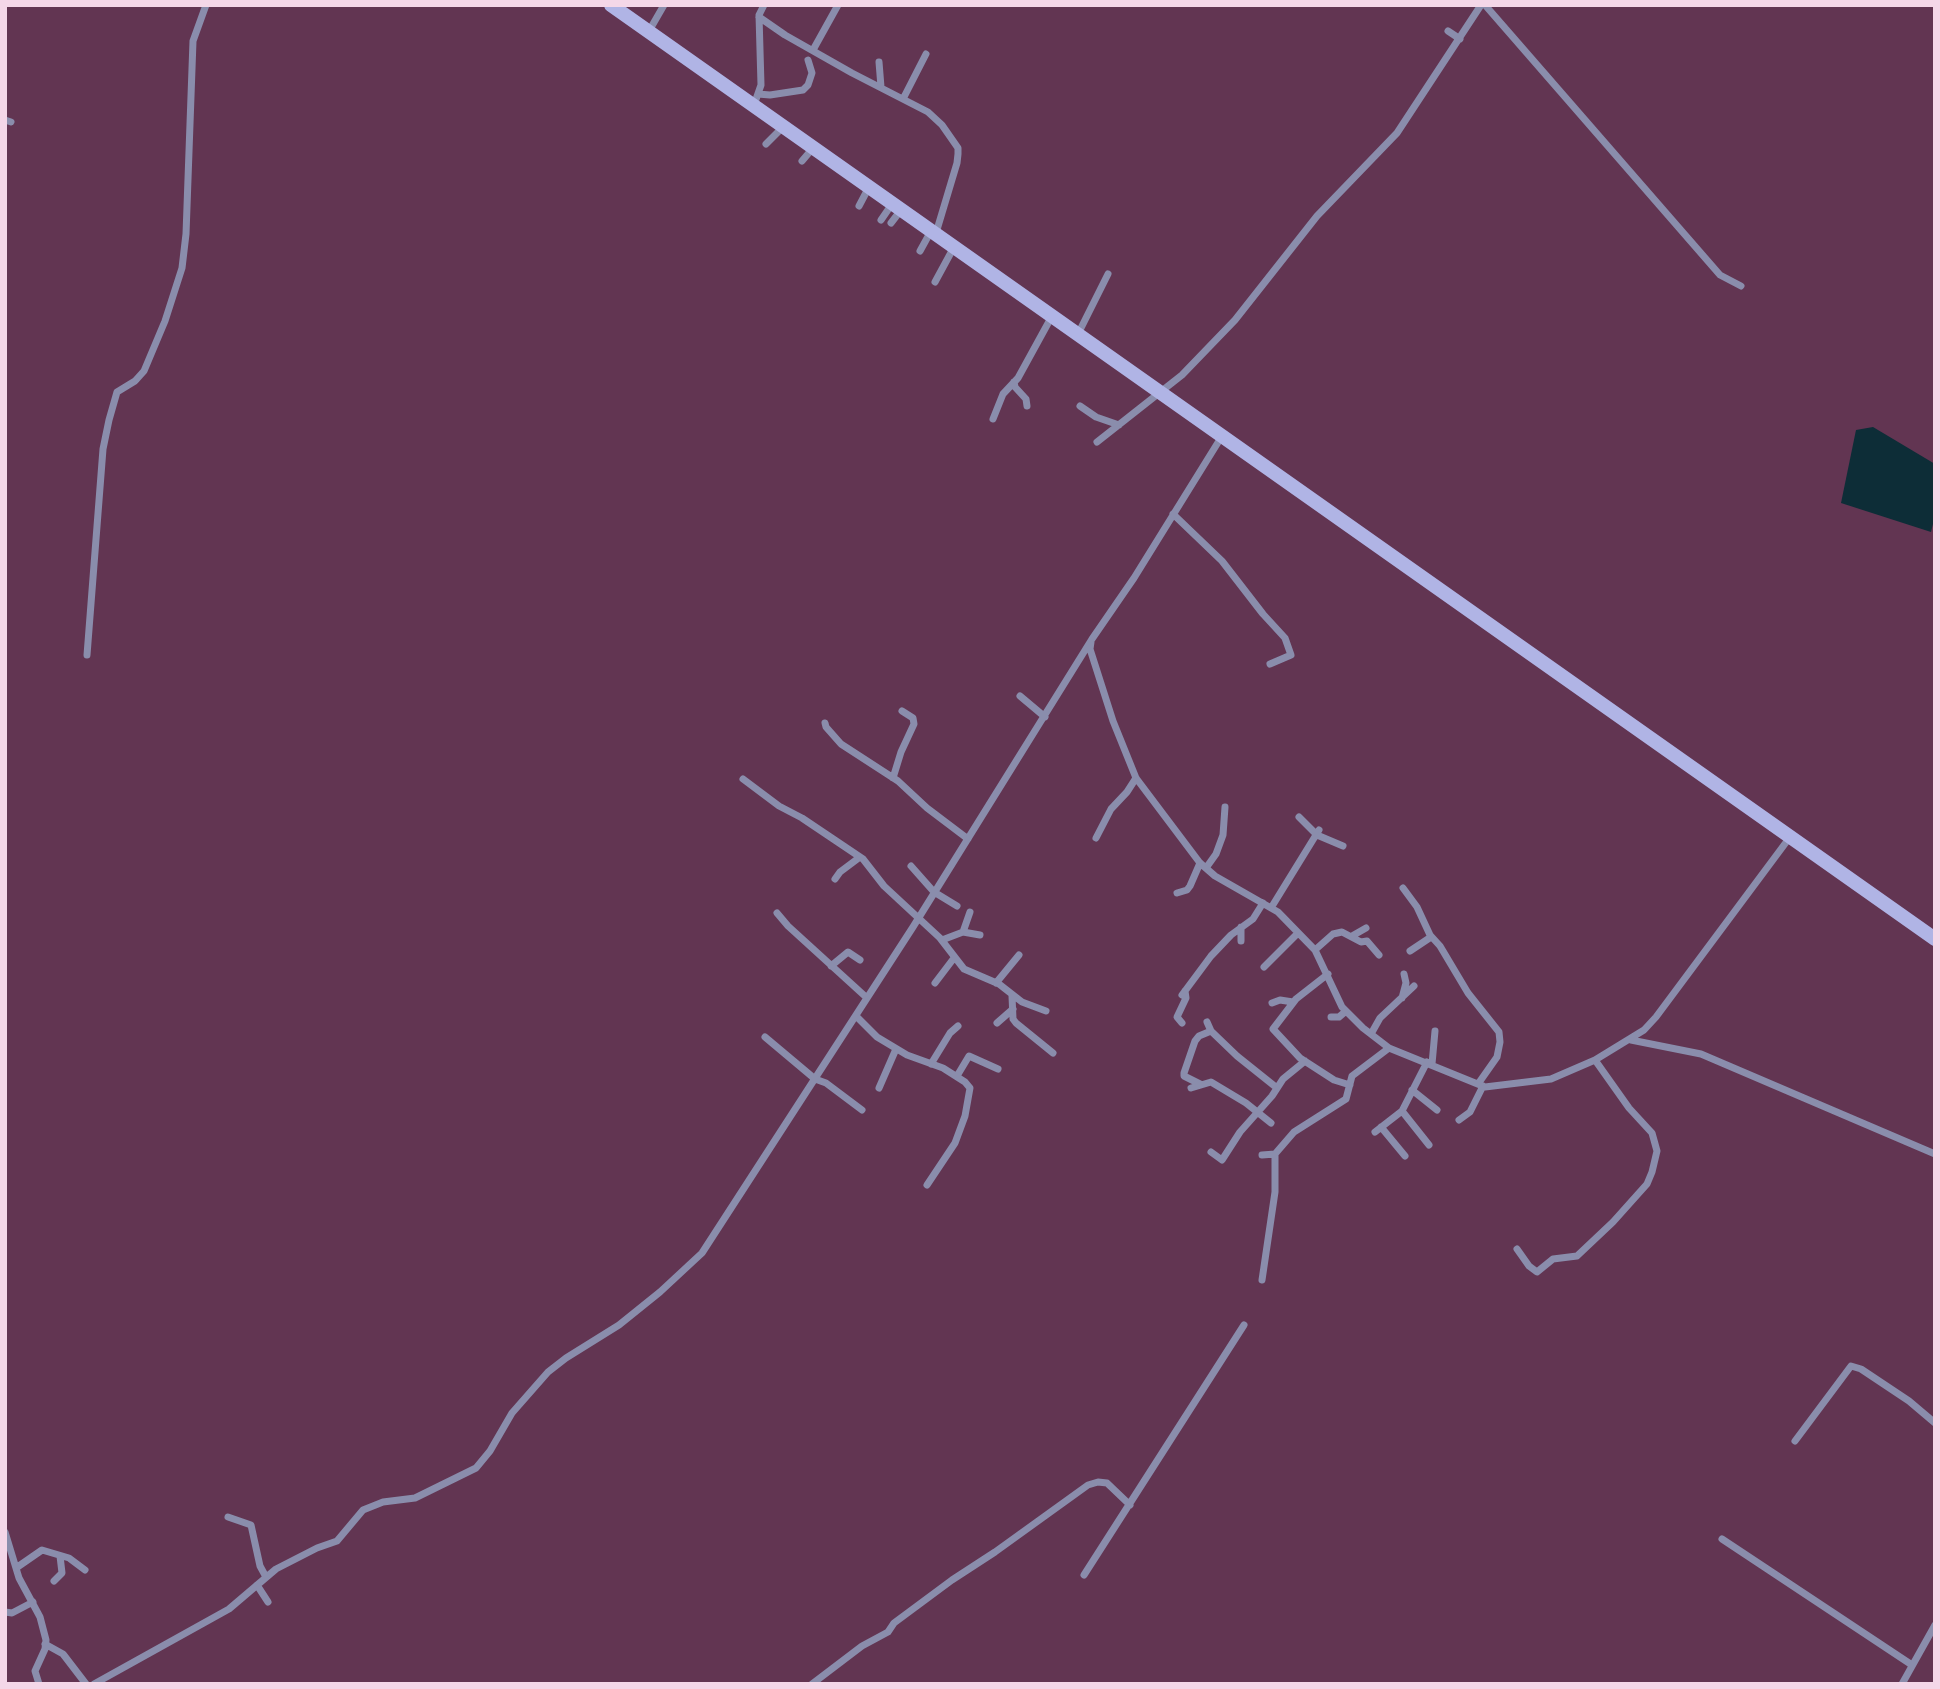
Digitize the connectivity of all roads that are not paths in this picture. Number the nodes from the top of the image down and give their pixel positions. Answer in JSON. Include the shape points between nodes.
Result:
{"nodes":[{"id":1,"x":206,"y":5,"type":"edge"},
{"id":2,"x":611,"y":5,"type":"edge"},
{"id":3,"x":664,"y":5,"type":"edge"},
{"id":4,"x":838,"y":5,"type":"edge"},
{"id":5,"x":1483,"y":5,"type":"edge"},
{"id":6,"x":763,"y":6,"type":"edge"},
{"id":7,"x":759,"y":17,"type":"junction"},
{"id":8,"x":649,"y":31,"type":"junction"},
{"id":9,"x":1448,"y":31,"type":"dead end"},
{"id":10,"x":1460,"y":40,"type":"junction"},
{"id":11,"x":813,"y":50,"type":"junction"},
{"id":12,"x":926,"y":54,"type":"dead end"},
{"id":13,"x":808,"y":60,"type":"dead end"},
{"id":14,"x":879,"y":62,"type":"dead end"},
{"id":15,"x":881,"y":88,"type":"junction"},
{"id":16,"x":903,"y":99,"type":"junction"},
{"id":17,"x":756,"y":100,"type":"junction"},
{"id":18,"x":783,"y":126,"type":"junction"},
{"id":19,"x":766,"y":144,"type":"dead end"},
{"id":20,"x":813,"y":147,"type":"junction"},
{"id":21,"x":802,"y":160,"type":"dead end"},
{"id":22,"x":869,"y":187,"type":"junction"},
{"id":23,"x":859,"y":206,"type":"dead end"},
{"id":24,"x":897,"y":206,"type":"junction"},
{"id":25,"x":881,"y":220,"type":"dead end"},
{"id":26,"x":891,"y":223,"type":"dead end"},
{"id":27,"x":934,"y":232,"type":"junction"},
{"id":28,"x":954,"y":246,"type":"junction"},
{"id":29,"x":920,"y":251,"type":"dead end"},
{"id":30,"x":1108,"y":274,"type":"dead end"},
{"id":31,"x":934,"y":282,"type":"dead end"},
{"id":32,"x":1741,"y":286,"type":"dead end"},
{"id":33,"x":1053,"y":316,"type":"junction"},
{"id":34,"x":1078,"y":334,"type":"junction"},
{"id":35,"x":1014,"y":382,"type":"junction"},
{"id":36,"x":1161,"y":393,"type":"junction"},
{"id":37,"x":1027,"y":406,"type":"dead end"},
{"id":38,"x":1080,"y":406,"type":"dead end"},
{"id":39,"x":993,"y":419,"type":"dead end"},
{"id":40,"x":1119,"y":425,"type":"junction"},
{"id":41,"x":1223,"y":435,"type":"junction"},
{"id":42,"x":1097,"y":442,"type":"dead end"},
{"id":43,"x":1172,"y":514,"type":"junction"},
{"id":44,"x":1091,"y":639,"type":"junction"},
{"id":45,"x":88,"y":655,"type":"dead end"},
{"id":46,"x":1270,"y":664,"type":"dead end"},
{"id":47,"x":1020,"y":696,"type":"dead end"},
{"id":48,"x":902,"y":711,"type":"dead end"},
{"id":49,"x":1045,"y":716,"type":"junction"},
{"id":50,"x":825,"y":723,"type":"dead end"},
{"id":51,"x":893,"y":778,"type":"junction"},
{"id":52,"x":1136,"y":778,"type":"junction"},
{"id":53,"x":743,"y":779,"type":"dead end"},
{"id":54,"x":1225,"y":807,"type":"dead end"},
{"id":55,"x":1299,"y":817,"type":"dead end"},
{"id":56,"x":1318,"y":833,"type":"junction"},
{"id":57,"x":1790,"y":837,"type":"junction"},
{"id":58,"x":1096,"y":838,"type":"dead end"},
{"id":59,"x":968,"y":839,"type":"junction"},
{"id":60,"x":1343,"y":846,"type":"dead end"},
{"id":61,"x":860,"y":857,"type":"junction"},
{"id":62,"x":1203,"y":865,"type":"junction"},
{"id":63,"x":911,"y":866,"type":"dead end"},
{"id":64,"x":835,"y":879,"type":"dead end"},
{"id":65,"x":1403,"y":888,"type":"dead end"},
{"id":66,"x":934,"y":892,"type":"junction"},
{"id":67,"x":1177,"y":893,"type":"dead end"},
{"id":68,"x":1263,"y":903,"type":"junction"},
{"id":69,"x":957,"y":906,"type":"dead end"},
{"id":70,"x":1271,"y":908,"type":"junction"},
{"id":71,"x":970,"y":912,"type":"dead end"},
{"id":72,"x":777,"y":913,"type":"dead end"},
{"id":73,"x":919,"y":916,"type":"junction"},
{"id":74,"x":1241,"y":927,"type":"junction"},
{"id":75,"x":1366,"y":928,"type":"dead end"},
{"id":76,"x":963,"y":932,"type":"junction"},
{"id":77,"x":1298,"y":933,"type":"junction"},
{"id":78,"x":980,"y":935,"type":"dead end"},
{"id":79,"x":1352,"y":936,"type":"junction"},
{"id":80,"x":1432,"y":937,"type":"junction"},
{"id":81,"x":1935,"y":939,"type":"edge"},
{"id":82,"x":942,"y":940,"type":"junction"},
{"id":83,"x":1241,"y":941,"type":"dead end"},
{"id":84,"x":1315,"y":950,"type":"junction"},
{"id":85,"x":1410,"y":951,"type":"dead end"},
{"id":86,"x":1019,"y":955,"type":"dead end"},
{"id":87,"x":1379,"y":955,"type":"dead end"},
{"id":88,"x":954,"y":958,"type":"junction"},
{"id":89,"x":860,"y":960,"type":"dead end"},
{"id":90,"x":831,"y":966,"type":"junction"},
{"id":91,"x":1264,"y":967,"type":"dead end"},
{"id":92,"x":1328,"y":974,"type":"junction"},
{"id":93,"x":1404,"y":974,"type":"dead end"},
{"id":94,"x":935,"y":983,"type":"dead end"},
{"id":95,"x":996,"y":983,"type":"junction"},
{"id":96,"x":1414,"y":986,"type":"dead end"},
{"id":97,"x":1013,"y":996,"type":"junction"},
{"id":98,"x":867,"y":998,"type":"junction"},
{"id":99,"x":1401,"y":999,"type":"junction"},
{"id":100,"x":1022,"y":1002,"type":"junction"},
{"id":101,"x":1293,"y":1002,"type":"junction"},
{"id":102,"x":1272,"y":1003,"type":"dead end"},
{"id":103,"x":1013,"y":1010,"type":"junction"},
{"id":104,"x":1046,"y":1011,"type":"dead end"},
{"id":105,"x":1346,"y":1011,"type":"junction"},
{"id":106,"x":856,"y":1016,"type":"junction"},
{"id":107,"x":1331,"y":1017,"type":"dead end"},
{"id":108,"x":1207,"y":1022,"type":"dead end"},
{"id":109,"x":997,"y":1023,"type":"dead end"},
{"id":110,"x":1182,"y":1023,"type":"dead end"},
{"id":111,"x":958,"y":1026,"type":"dead end"},
{"id":112,"x":1211,"y":1031,"type":"junction"},
{"id":113,"x":1435,"y":1031,"type":"dead end"},
{"id":114,"x":1371,"y":1034,"type":"junction"},
{"id":115,"x":765,"y":1037,"type":"dead end"},
{"id":116,"x":1631,"y":1040,"type":"junction"},
{"id":117,"x":1389,"y":1048,"type":"junction"},
{"id":118,"x":897,"y":1049,"type":"junction"},
{"id":119,"x":1053,"y":1053,"type":"dead end"},
{"id":120,"x":1305,"y":1060,"type":"junction"},
{"id":121,"x":1595,"y":1060,"type":"junction"},
{"id":122,"x":1429,"y":1063,"type":"junction"},
{"id":123,"x":931,"y":1064,"type":"junction"},
{"id":124,"x":998,"y":1069,"type":"dead end"},
{"id":125,"x":957,"y":1076,"type":"junction"},
{"id":126,"x":815,"y":1079,"type":"junction"},
{"id":127,"x":1199,"y":1084,"type":"junction"},
{"id":128,"x":1350,"y":1084,"type":"junction"},
{"id":129,"x":1480,"y":1085,"type":"junction"},
{"id":130,"x":879,"y":1088,"type":"dead end"},
{"id":131,"x":1191,"y":1088,"type":"dead end"},
{"id":132,"x":1278,"y":1088,"type":"junction"},
{"id":133,"x":1412,"y":1090,"type":"junction"},
{"id":134,"x":862,"y":1110,"type":"dead end"},
{"id":135,"x":1402,"y":1111,"type":"junction"},
{"id":136,"x":1437,"y":1111,"type":"dead end"},
{"id":137,"x":1257,"y":1112,"type":"junction"},
{"id":138,"x":1459,"y":1120,"type":"dead end"},
{"id":139,"x":1271,"y":1123,"type":"dead end"},
{"id":140,"x":1429,"y":1146,"type":"dead end"},
{"id":141,"x":1211,"y":1152,"type":"dead end"},
{"id":142,"x":1275,"y":1154,"type":"junction"},
{"id":143,"x":1935,"y":1154,"type":"edge"},
{"id":144,"x":1262,"y":1155,"type":"dead end"},
{"id":145,"x":1405,"y":1156,"type":"dead end"},
{"id":146,"x":927,"y":1185,"type":"dead end"},
{"id":147,"x":1517,"y":1249,"type":"dead end"},
{"id":148,"x":1262,"y":1280,"type":"dead end"},
{"id":149,"x":1244,"y":1325,"type":"dead end"},
{"id":150,"x":1935,"y":1423,"type":"edge"},
{"id":151,"x":1795,"y":1441,"type":"dead end"},
{"id":152,"x":1130,"y":1505,"type":"junction"},
{"id":153,"x":228,"y":1517,"type":"dead end"},
{"id":154,"x":5,"y":1532,"type":"edge"},
{"id":155,"x":1723,"y":1539,"type":"dead end"},
{"id":156,"x":61,"y":1556,"type":"junction"},
{"id":157,"x":16,"y":1568,"type":"junction"},
{"id":158,"x":85,"y":1570,"type":"dead end"},
{"id":159,"x":1084,"y":1575,"type":"dead end"},
{"id":160,"x":266,"y":1577,"type":"junction"},
{"id":161,"x":54,"y":1581,"type":"dead end"},
{"id":162,"x":257,"y":1585,"type":"junction"},
{"id":163,"x":33,"y":1602,"type":"junction"},
{"id":164,"x":268,"y":1602,"type":"dead end"},
{"id":165,"x":5,"y":1612,"type":"edge"},
{"id":166,"x":1935,"y":1625,"type":"edge"},
{"id":167,"x":45,"y":1644,"type":"junction"},
{"id":168,"x":1912,"y":1665,"type":"junction"},
{"id":169,"x":39,"y":1684,"type":"edge"},
{"id":170,"x":86,"y":1684,"type":"edge"},
{"id":171,"x":94,"y":1684,"type":"edge"},
{"id":172,"x":812,"y":1684,"type":"edge"},
{"id":173,"x":1902,"y":1684,"type":"edge"}],
"edges":[{"from":1,"to":45,"type":"street","via":[[193,41],[182,268],[145,371],[117,392],[109,420]]},
{"from":2,"to":8,"type":"street"},
{"from":3,"to":8,"type":"street"},
{"from":4,"to":11,"type":"street"},
{"from":5,"to":10,"type":"street"},
{"from":5,"to":32,"type":"street","via":[[1720,275]]},
{"from":6,"to":7,"type":"street"},
{"from":7,"to":11,"type":"street"},
{"from":7,"to":17,"type":"street","via":[[761,85]]},
{"from":8,"to":17,"type":"street"},
{"from":9,"to":10,"type":"street"},
{"from":10,"to":36,"type":"street","via":[[1383,150],[1317,216],[1219,339]]},
{"from":11,"to":15,"type":"street"},
{"from":12,"to":16,"type":"street"},
{"from":13,"to":17,"type":"street","via":[[812,73],[803,90]]},
{"from":14,"to":15,"type":"street"},
{"from":15,"to":16,"type":"street"},
{"from":16,"to":27,"type":"street","via":[[934,116],[958,148]]},
{"from":17,"to":18,"type":"street"},
{"from":18,"to":19,"type":"street"},
{"from":18,"to":20,"type":"street"},
{"from":20,"to":21,"type":"street"},
{"from":20,"to":22,"type":"street"},
{"from":22,"to":23,"type":"street"},
{"from":22,"to":24,"type":"street"},
{"from":24,"to":25,"type":"street"},
{"from":24,"to":26,"type":"street"},
{"from":24,"to":27,"type":"street"},
{"from":27,"to":28,"type":"street"},
{"from":27,"to":29,"type":"street"},
{"from":28,"to":31,"type":"street"},
{"from":28,"to":33,"type":"street"},
{"from":30,"to":34,"type":"street"},
{"from":33,"to":34,"type":"street"},
{"from":33,"to":35,"type":"street"},
{"from":34,"to":36,"type":"street"},
{"from":35,"to":37,"type":"street"},
{"from":35,"to":39,"type":"street","via":[[1003,394]]},
{"from":36,"to":40,"type":"street"},
{"from":36,"to":41,"type":"street"},
{"from":38,"to":40,"type":"street"},
{"from":40,"to":42,"type":"street"},
{"from":41,"to":43,"type":"street"},
{"from":41,"to":57,"type":"street"},
{"from":43,"to":44,"type":"street"},
{"from":43,"to":46,"type":"street","via":[[1222,561],[1285,638],[1291,655]]},
{"from":44,"to":49,"type":"street"},
{"from":44,"to":52,"type":"street","via":[[1112,721]]},
{"from":47,"to":49,"type":"street"},
{"from":48,"to":51,"type":"street","via":[[914,724]]},
{"from":49,"to":59,"type":"street"},
{"from":50,"to":51,"type":"street","via":[[841,744]]},
{"from":51,"to":59,"type":"street"},
{"from":52,"to":58,"type":"street","via":[[1111,809]]},
{"from":52,"to":62,"type":"street"},
{"from":53,"to":61,"type":"street"},
{"from":54,"to":62,"type":"street","via":[[1226,823],[1216,854]]},
{"from":55,"to":56,"type":"street"},
{"from":56,"to":60,"type":"street"},
{"from":56,"to":70,"type":"street"},
{"from":57,"to":81,"type":"street"},
{"from":57,"to":116,"type":"street","via":[[1656,1017]]},
{"from":59,"to":66,"type":"street"},
{"from":61,"to":64,"type":"street"},
{"from":61,"to":73,"type":"street","via":[[884,886]]},
{"from":62,"to":67,"type":"street","via":[[1187,890]]},
{"from":62,"to":68,"type":"street"},
{"from":63,"to":66,"type":"street"},
{"from":65,"to":80,"type":"street"},
{"from":66,"to":69,"type":"street"},
{"from":66,"to":73,"type":"street"},
{"from":68,"to":70,"type":"street"},
{"from":68,"to":74,"type":"street"},
{"from":70,"to":77,"type":"street"},
{"from":71,"to":76,"type":"street"},
{"from":72,"to":90,"type":"street"},
{"from":73,"to":82,"type":"street"},
{"from":73,"to":98,"type":"street"},
{"from":74,"to":83,"type":"street"},
{"from":74,"to":110,"type":"street","via":[[1183,993],[1186,998],[1177,1017]]},
{"from":75,"to":79,"type":"street"},
{"from":76,"to":78,"type":"street"},
{"from":76,"to":82,"type":"street"},
{"from":77,"to":84,"type":"street"},
{"from":77,"to":91,"type":"street"},
{"from":79,"to":84,"type":"street","via":[[1337,931]]},
{"from":79,"to":87,"type":"street","via":[[1367,941]]},
{"from":80,"to":85,"type":"street"},
{"from":80,"to":129,"type":"street","via":[[1500,1036],[1497,1057]]},
{"from":82,"to":88,"type":"street"},
{"from":84,"to":92,"type":"street"},
{"from":86,"to":95,"type":"street"},
{"from":88,"to":94,"type":"street"},
{"from":88,"to":95,"type":"street","via":[[964,969]]},
{"from":89,"to":90,"type":"street","via":[[848,952]]},
{"from":90,"to":98,"type":"street"},
{"from":92,"to":101,"type":"street"},
{"from":92,"to":105,"type":"street"},
{"from":93,"to":99,"type":"street"},
{"from":95,"to":97,"type":"street"},
{"from":96,"to":99,"type":"street"},
{"from":97,"to":100,"type":"street"},
{"from":97,"to":103,"type":"street"},
{"from":98,"to":106,"type":"street"},
{"from":99,"to":114,"type":"street","via":[[1380,1018]]},
{"from":100,"to":103,"type":"street"},
{"from":100,"to":104,"type":"street"},
{"from":101,"to":102,"type":"street"},
{"from":101,"to":120,"type":"street","via":[[1273,1028]]},
{"from":103,"to":109,"type":"street"},
{"from":103,"to":119,"type":"street","via":[[1019,1027]]},
{"from":105,"to":107,"type":"street"},
{"from":105,"to":114,"type":"street"},
{"from":106,"to":118,"type":"street"},
{"from":106,"to":126,"type":"street"},
{"from":108,"to":112,"type":"street"},
{"from":111,"to":123,"type":"street"},
{"from":112,"to":127,"type":"street","via":[[1195,1041],[1184,1073]]},
{"from":112,"to":132,"type":"street"},
{"from":113,"to":122,"type":"street"},
{"from":114,"to":117,"type":"street"},
{"from":115,"to":126,"type":"street"},
{"from":116,"to":121,"type":"street"},
{"from":116,"to":143,"type":"street","via":[[1701,1054]]},
{"from":117,"to":122,"type":"street"},
{"from":117,"to":128,"type":"street","via":[[1356,1071]]},
{"from":118,"to":123,"type":"street"},
{"from":118,"to":130,"type":"street"},
{"from":120,"to":128,"type":"street","via":[[1334,1080]]},
{"from":120,"to":132,"type":"street"},
{"from":121,"to":129,"type":"street","via":[[1551,1079]]},
{"from":121,"to":147,"type":"street","via":[[1652,1133],[1657,1151],[1652,1172],[1613,1222],[1577,1256],[1553,1259],[1537,1272]]},
{"from":122,"to":129,"type":"street"},
{"from":122,"to":133,"type":"street"},
{"from":123,"to":125,"type":"street"},
{"from":124,"to":125,"type":"street","via":[[969,1056]]},
{"from":125,"to":146,"type":"street","via":[[970,1088],[965,1116],[955,1143]]},
{"from":126,"to":134,"type":"street"},
{"from":126,"to":160,"type":"street","via":[[702,1253],[619,1325],[548,1373],[512,1413],[478,1466],[415,1498],[363,1510],[337,1541],[297,1557]]},
{"from":127,"to":131,"type":"street"},
{"from":127,"to":137,"type":"street","via":[[1211,1082]]},
{"from":128,"to":142,"type":"street","via":[[1346,1099],[1294,1132]]},
{"from":129,"to":138,"type":"street","via":[[1470,1112]]},
{"from":132,"to":137,"type":"street"},
{"from":133,"to":135,"type":"street"},
{"from":133,"to":136,"type":"street"},
{"from":135,"to":140,"type":"street"},
{"from":135,"to":145,"type":"street","via":[[1378,1129]]},
{"from":137,"to":139,"type":"street"},
{"from":137,"to":141,"type":"street","via":[[1222,1160]]},
{"from":142,"to":144,"type":"street"},
{"from":142,"to":148,"type":"street","via":[[1275,1192]]},
{"from":149,"to":152,"type":"street"},
{"from":150,"to":151,"type":"street","via":[[1909,1401],[1851,1366]]},
{"from":152,"to":159,"type":"street"},
{"from":152,"to":172,"type":"street","via":[[1107,1483],[1088,1485]]},
{"from":153,"to":160,"type":"street","via":[[251,1525]]},
{"from":154,"to":157,"type":"street"},
{"from":155,"to":168,"type":"street"},
{"from":156,"to":157,"type":"street","via":[[42,1550]]},
{"from":156,"to":158,"type":"street"},
{"from":156,"to":161,"type":"street","via":[[62,1573]]},
{"from":157,"to":163,"type":"street"},
{"from":160,"to":162,"type":"street"},
{"from":162,"to":164,"type":"street"},
{"from":162,"to":171,"type":"street","via":[[229,1609]]},
{"from":163,"to":165,"type":"street"},
{"from":163,"to":167,"type":"street"},
{"from":166,"to":168,"type":"street"},
{"from":167,"to":169,"type":"street","via":[[35,1671]]},
{"from":167,"to":170,"type":"street","via":[[63,1654]]},
{"from":168,"to":173,"type":"street"}]}
